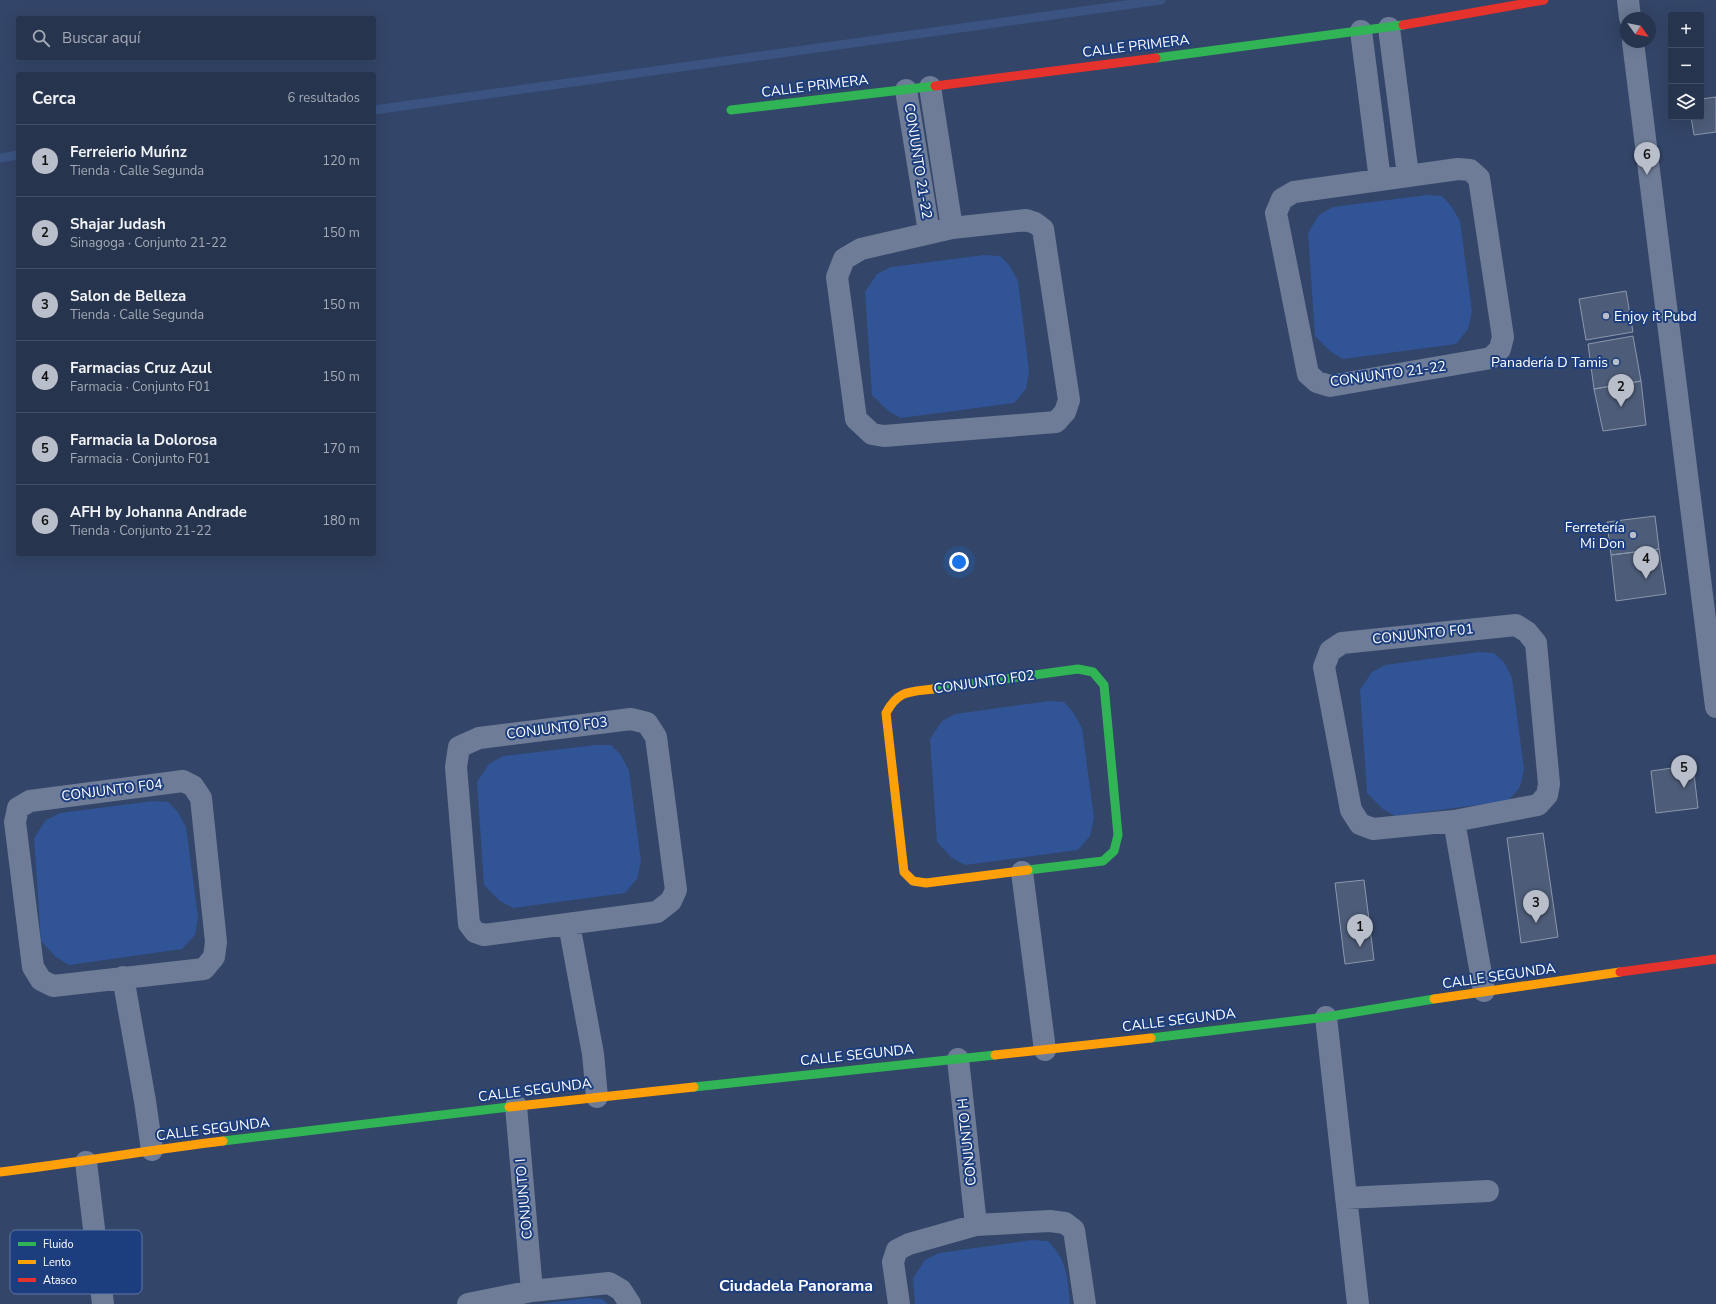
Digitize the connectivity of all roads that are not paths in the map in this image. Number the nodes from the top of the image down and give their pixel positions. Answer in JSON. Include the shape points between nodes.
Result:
{"nodes":[{"id":1,"x":1544,"y":0,"type":"edge"},
{"id":2,"x":1628,"y":0,"type":"edge"},
{"id":3,"x":1629,"y":12,"type":"edge"},
{"id":4,"x":1389,"y":28,"type":"junction"},
{"id":5,"x":1361,"y":31,"type":"junction"},
{"id":6,"x":1634,"y":48,"type":"edge"},
{"id":7,"x":930,"y":87,"type":"junction"},
{"id":8,"x":906,"y":90,"type":"junction"},
{"id":9,"x":731,"y":110,"type":"dead end"},
{"id":10,"x":1408,"y":175,"type":"junction"},
{"id":11,"x":1380,"y":180,"type":"junction"},
{"id":12,"x":952,"y":228,"type":"junction"},
{"id":13,"x":929,"y":232,"type":"junction"},
{"id":14,"x":1716,"y":707,"type":"edge"},
{"id":15,"x":1454,"y":821,"type":"junction"},
{"id":16,"x":1022,"y":872,"type":"junction"},
{"id":17,"x":568,"y":924,"type":"junction"},
{"id":18,"x":1716,"y":959,"type":"edge"},
{"id":19,"x":123,"y":977,"type":"junction"},
{"id":20,"x":1484,"y":991,"type":"junction"},
{"id":21,"x":1326,"y":1016,"type":"junction"},
{"id":22,"x":1046,"y":1050,"type":"junction"},
{"id":23,"x":958,"y":1059,"type":"junction"},
{"id":24,"x":597,"y":1097,"type":"junction"},
{"id":25,"x":516,"y":1106,"type":"junction"},
{"id":26,"x":152,"y":1150,"type":"junction"},
{"id":27,"x":86,"y":1162,"type":"junction"},
{"id":28,"x":0,"y":1172,"type":"edge"},
{"id":29,"x":1488,"y":1191,"type":"dead end"},
{"id":30,"x":1346,"y":1198,"type":"junction"},
{"id":31,"x":976,"y":1225,"type":"junction"},
{"id":32,"x":94,"y":1230,"type":"edge"},
{"id":33,"x":532,"y":1291,"type":"junction"},
{"id":34,"x":102,"y":1294,"type":"edge"},
{"id":35,"x":103,"y":1304,"type":"edge"},
{"id":36,"x":468,"y":1304,"type":"edge"},
{"id":37,"x":630,"y":1304,"type":"edge"},
{"id":38,"x":899,"y":1304,"type":"edge"},
{"id":39,"x":1085,"y":1304,"type":"edge"},
{"id":40,"x":1358,"y":1304,"type":"edge"}],
"edges":[{"from":1,"to":4,"type":"street","name":"CALLE PRIMERA"},
{"from":2,"to":3,"type":"street"},
{"from":4,"to":5,"type":"street","name":"CALLE PRIMERA"},
{"from":4,"to":10,"type":"street"},
{"from":5,"to":7,"type":"street","name":"CALLE PRIMERA"},
{"from":5,"to":11,"type":"street"},
{"from":6,"to":14,"type":"street"},
{"from":7,"to":8,"type":"street","name":"CALLE PRIMERA"},
{"from":7,"to":12,"type":"street","name":"CONJUNTO 21-22"},
{"from":8,"to":9,"type":"street","name":"CALLE PRIMERA"},
{"from":8,"to":13,"type":"street","name":"CONJUNTO 21-22"},
{"from":10,"to":11,"type":"street","name":"CONJUNTO 21-22"},
{"from":10,"to":11,"type":"street","name":"CONJUNTO 21-22","via":[[1458,169],[1470,170],[1479,178],[1503,337],[1500,350],[1491,358],[1330,386],[1317,382],[1308,374],[1276,213],[1282,199],[1294,192]]},
{"from":12,"to":13,"type":"street"},
{"from":12,"to":13,"type":"street","via":[[1026,220],[1043,229],[1069,400],[1065,412],[1056,422],[884,436],[872,434],[856,419],[837,277],[844,258],[861,249]]},
{"from":15,"to":15,"type":"street","name":"CONJUNTO F01","via":[[1538,805],[1547,795],[1549,784],[1536,643],[1527,632],[1516,625],[1342,642],[1330,651],[1324,667],[1351,810],[1360,824],[1373,829]]},
{"from":15,"to":20,"type":"street"},
{"from":16,"to":16,"type":"street","name":"CONJUNTO F02","via":[[1103,861],[1114,851],[1118,835],[1104,685],[1093,672],[1078,669],[905,693],[892,700],[886,713],[904,872],[913,881],[926,883]]},
{"from":16,"to":22,"type":"street"},
{"from":17,"to":17,"type":"street","name":"CONJUNTO F03","via":[[657,912],[671,901],[676,890],[656,737],[647,723],[631,719],[479,738],[459,747],[456,766],[470,924],[475,932],[484,935]]},
{"from":17,"to":24,"type":"street","via":[[593,1054]]},
{"from":18,"to":20,"type":"street","name":"CALLE SEGUNDA"},
{"from":19,"to":19,"type":"street","name":"CONJUNTO F04","via":[[204,969],[214,957],[216,942],[201,798],[193,786],[183,781],[30,801],[18,808],[16,822],[33,967],[41,980],[53,986]]},
{"from":19,"to":26,"type":"street"},
{"from":20,"to":21,"type":"street","name":"CALLE SEGUNDA"},
{"from":21,"to":22,"type":"street","name":"CALLE SEGUNDA"},
{"from":21,"to":30,"type":"street"},
{"from":22,"to":23,"type":"street","name":"CALLE SEGUNDA"},
{"from":23,"to":24,"type":"street","name":"CALLE SEGUNDA"},
{"from":23,"to":31,"type":"street","name":"CONJUNTO H"},
{"from":24,"to":25,"type":"street","name":"CALLE SEGUNDA"},
{"from":25,"to":26,"type":"street","name":"CALLE SEGUNDA"},
{"from":25,"to":33,"type":"street","name":"CONJUNTO I"},
{"from":26,"to":27,"type":"street","name":"CALLE SEGUNDA"},
{"from":27,"to":28,"type":"street","name":"CALLE SEGUNDA"},
{"from":27,"to":32,"type":"street"},
{"from":29,"to":30,"type":"street"},
{"from":30,"to":40,"type":"street"},
{"from":31,"to":38,"type":"street","via":[[896,1250],[893,1262]]},
{"from":31,"to":39,"type":"street","via":[[1050,1221],[1065,1223],[1074,1230]]},
{"from":33,"to":36,"type":"street"},
{"from":33,"to":37,"type":"street","via":[[609,1283],[621,1290]]},
{"from":34,"to":35,"type":"street"}]}
